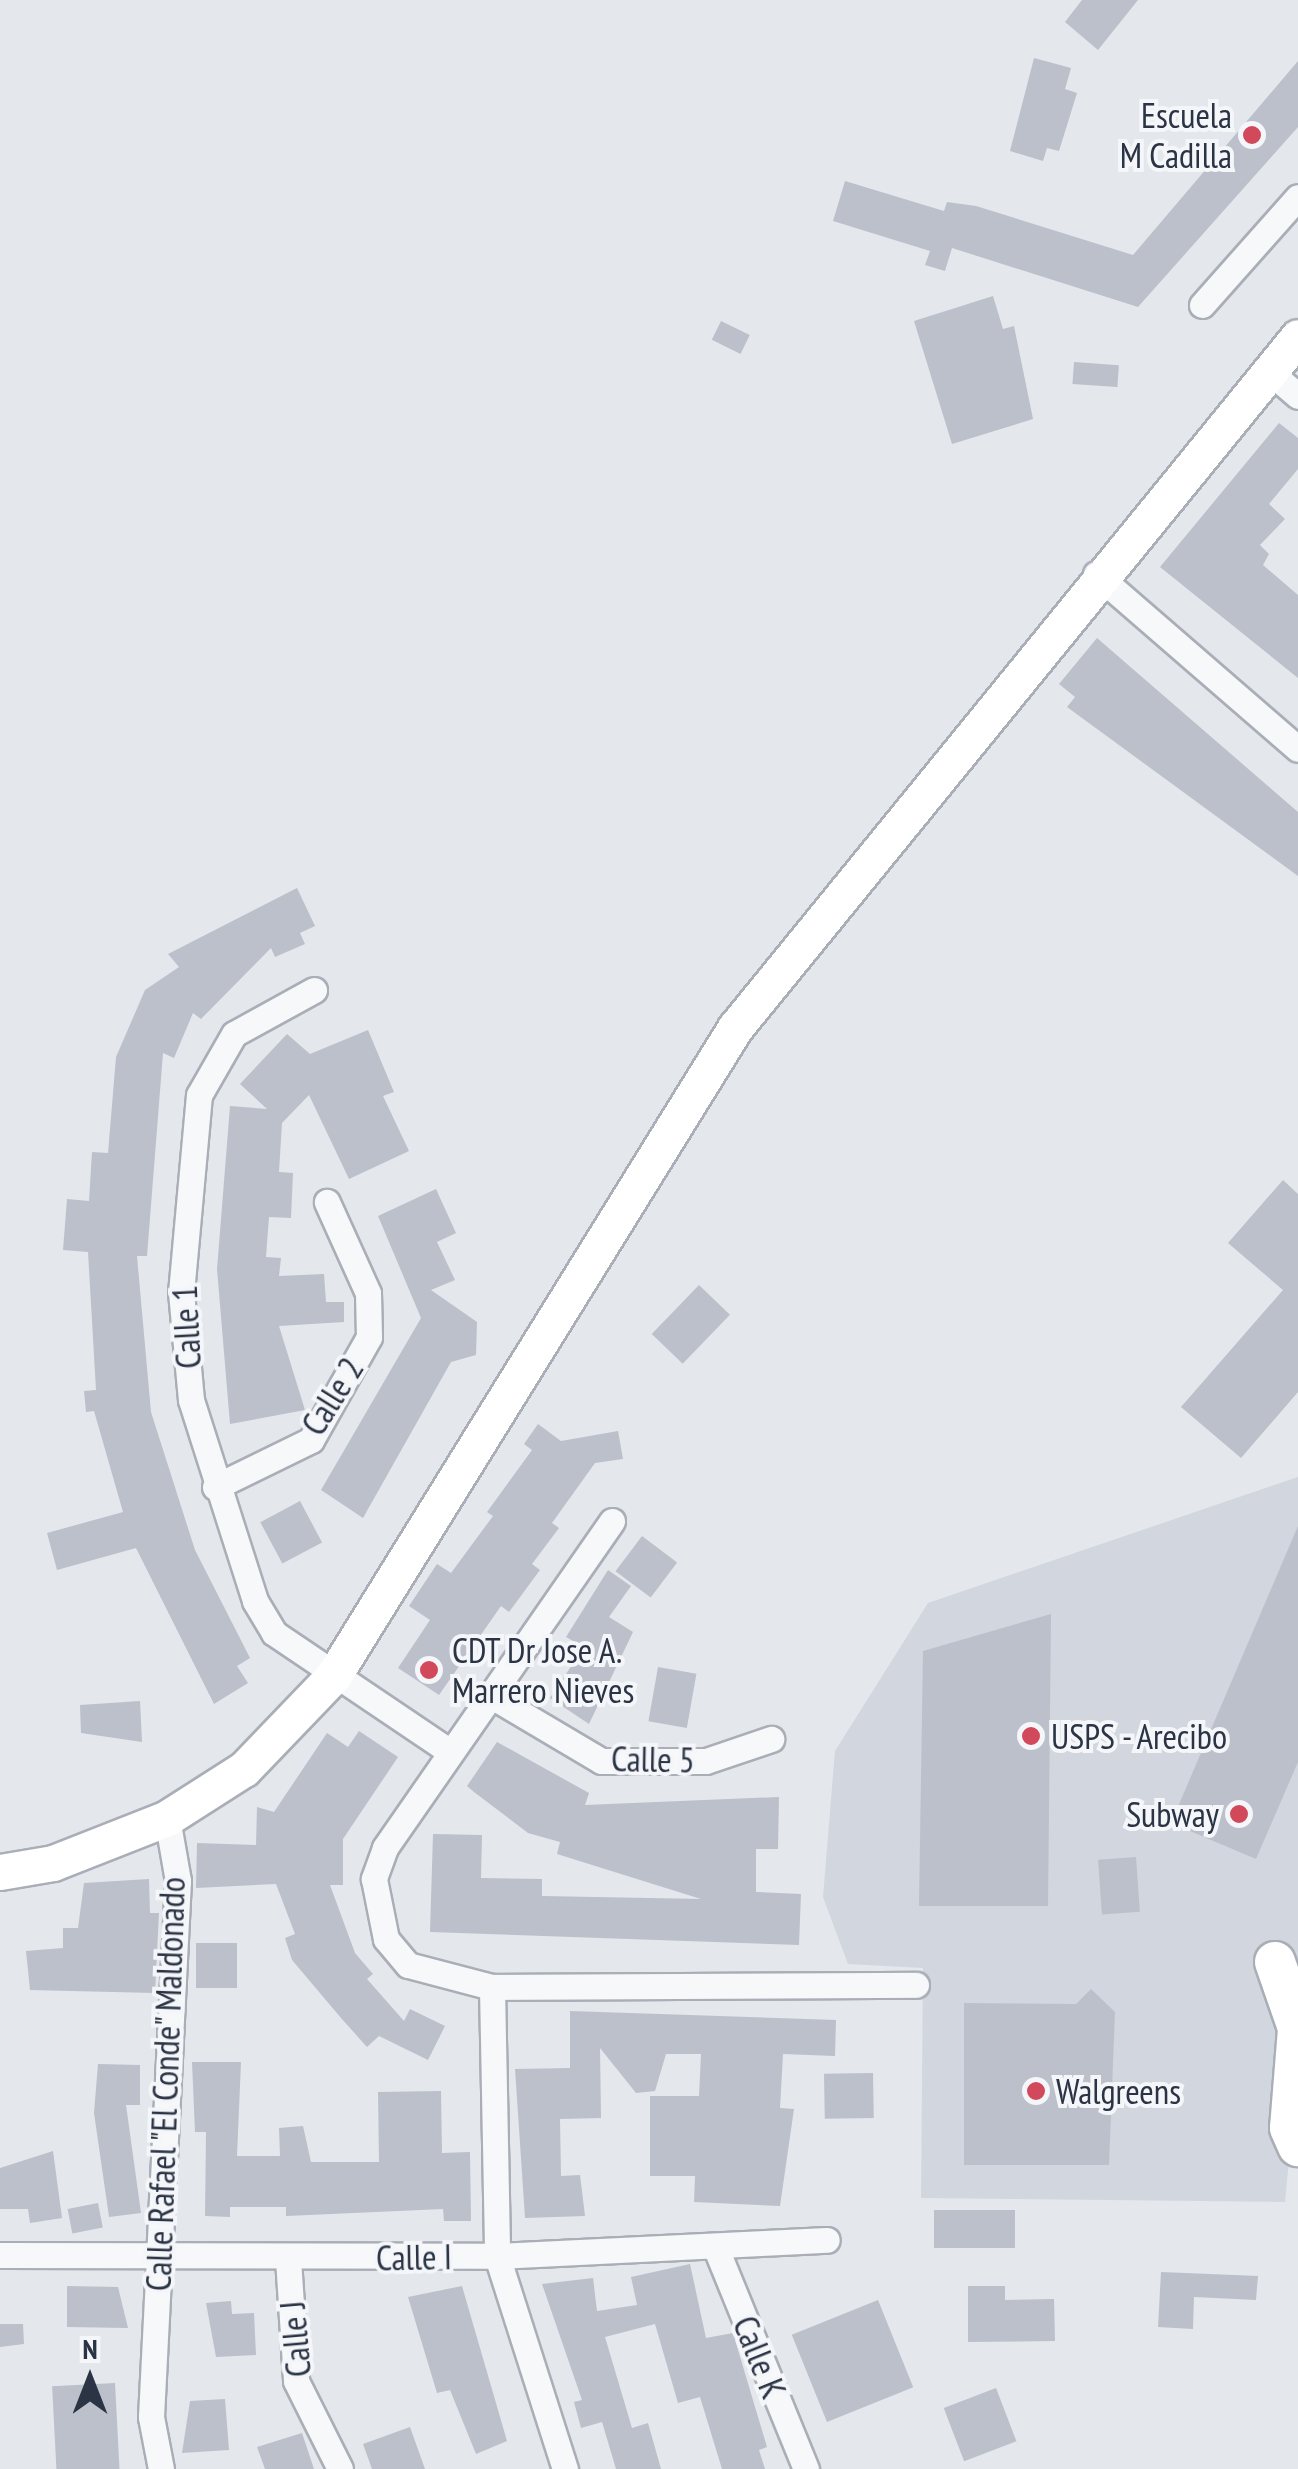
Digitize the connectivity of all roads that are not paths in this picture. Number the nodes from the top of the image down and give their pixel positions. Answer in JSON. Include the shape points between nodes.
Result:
{"nodes":[{"id":1,"x":1298,"y":197,"type":"edge"},
{"id":2,"x":1202,"y":305,"type":"dead end"},
{"id":3,"x":1298,"y":337,"type":"edge"},
{"id":4,"x":1269,"y":371,"type":"junction"},
{"id":5,"x":1298,"y":396,"type":"edge"},
{"id":6,"x":1096,"y":574,"type":"junction"},
{"id":7,"x":1298,"y":749,"type":"edge"},
{"id":8,"x":314,"y":990,"type":"dead end"},
{"id":9,"x":327,"y":1202,"type":"dead end"},
{"id":10,"x":215,"y":1487,"type":"junction"},
{"id":11,"x":612,"y":1520,"type":"dead end"},
{"id":12,"x":334,"y":1675,"type":"junction"},
{"id":13,"x":490,"y":1694,"type":"junction"},
{"id":14,"x":771,"y":1739,"type":"dead end"},
{"id":15,"x":449,"y":1751,"type":"junction"},
{"id":16,"x":167,"y":1818,"type":"junction"},
{"id":17,"x":0,"y":1872,"type":"edge"},
{"id":18,"x":1275,"y":1962,"type":"dead end"},
{"id":19,"x":916,"y":1986,"type":"dead end"},
{"id":20,"x":492,"y":1987,"type":"junction"},
{"id":21,"x":1298,"y":2029,"type":"edge"},
{"id":22,"x":1298,"y":2146,"type":"edge"},
{"id":23,"x":827,"y":2240,"type":"dead end"},
{"id":24,"x":714,"y":2246,"type":"junction"},
{"id":25,"x":0,"y":2255,"type":"edge"},
{"id":26,"x":497,"y":2256,"type":"junction"},
{"id":27,"x":288,"y":2258,"type":"junction"},
{"id":28,"x":157,"y":2262,"type":"junction"},
{"id":29,"x":161,"y":2469,"type":"edge"},
{"id":30,"x":340,"y":2469,"type":"edge"},
{"id":31,"x":565,"y":2469,"type":"edge"},
{"id":32,"x":806,"y":2469,"type":"edge"}],
"edges":[{"from":1,"to":2,"type":"street"},
{"from":3,"to":4,"type":"street"},
{"from":4,"to":5,"type":"street"},
{"from":4,"to":6,"type":"street"},
{"from":6,"to":7,"type":"street"},
{"from":6,"to":12,"type":"street","via":[[735,1028]]},
{"from":8,"to":10,"type":"street","name":"Calle 1","via":[[234,1034],[199,1095],[181,1292],[190,1400]]},
{"from":9,"to":10,"type":"street","name":"Calle 2","via":[[368,1293],[369,1337],[311,1440]]},
{"from":10,"to":12,"type":"street","name":"Calle 1","via":[[274,1633]]},
{"from":11,"to":13,"type":"street"},
{"from":12,"to":15,"type":"street","name":"Calle 1"},
{"from":12,"to":16,"type":"street","via":[[244,1769]]},
{"from":13,"to":14,"type":"street","name":"Calle 5","via":[[601,1760],[706,1762]]},
{"from":13,"to":15,"type":"street"},
{"from":15,"to":20,"type":"street","via":[[384,1848],[376,1910],[408,1965]]},
{"from":16,"to":17,"type":"street","via":[[53,1862]]},
{"from":16,"to":28,"type":"street","name":"Calle Rafael \"El Conde\" Maldonado","via":[[178,1881]]},
{"from":18,"to":21,"type":"main road"},
{"from":19,"to":20,"type":"street"},
{"from":20,"to":26,"type":"street"},
{"from":21,"to":22,"type":"main road","via":[[1290,2128]]},
{"from":23,"to":24,"type":"street","name":"Calle I"},
{"from":24,"to":26,"type":"street","name":"Calle I"},
{"from":24,"to":32,"type":"street","name":"Calle K"},
{"from":25,"to":28,"type":"street","name":"Calle I"},
{"from":26,"to":27,"type":"street","name":"Calle I"},
{"from":26,"to":31,"type":"street"},
{"from":27,"to":28,"type":"street","name":"Calle I"},
{"from":27,"to":30,"type":"street","name":"Calle J","via":[[296,2381]]},
{"from":28,"to":29,"type":"street","name":"Calle Rafael \"El Conde\" Maldonado","via":[[151,2417]]}]}
